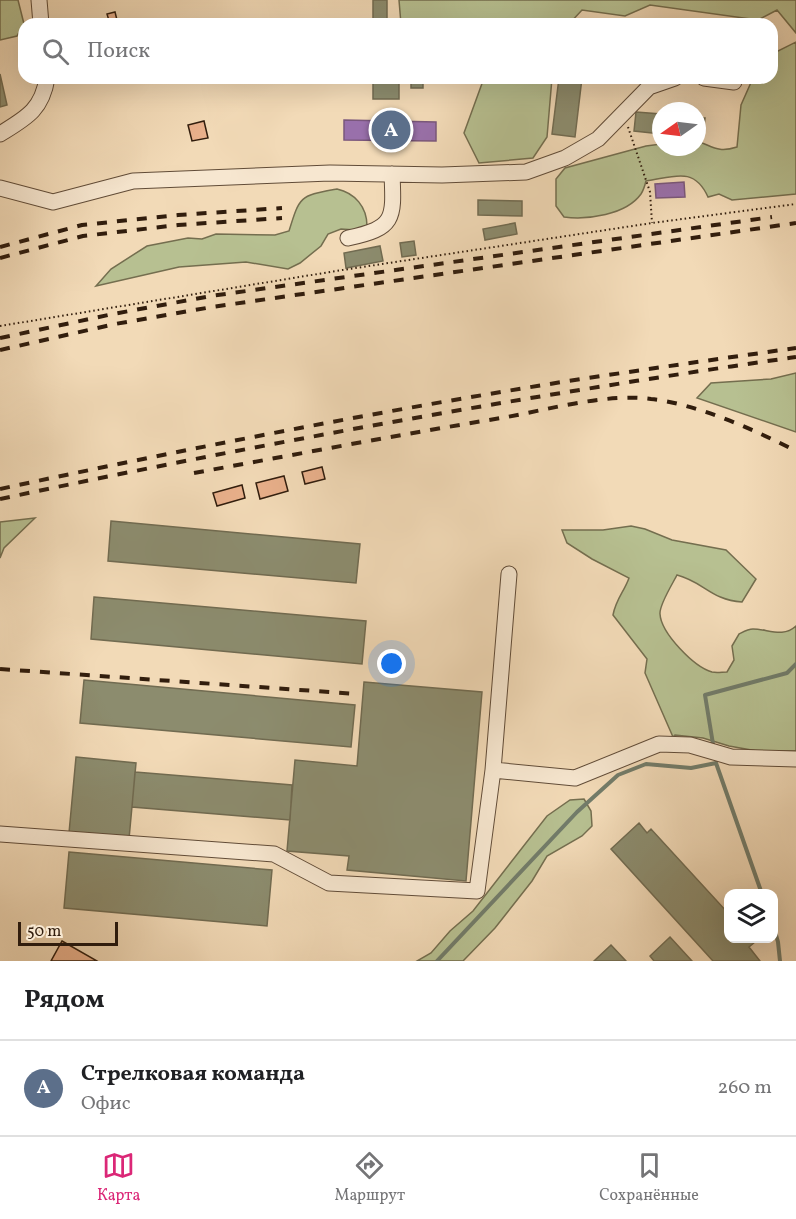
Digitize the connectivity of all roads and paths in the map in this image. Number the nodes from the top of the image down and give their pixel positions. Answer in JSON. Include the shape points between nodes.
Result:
{"nodes":[{"id":1,"x":39,"y":0,"type":"edge"},
{"id":2,"x":40,"y":18,"type":"edge"},
{"id":3,"x":46,"y":84,"type":"edge"},
{"id":4,"x":658,"y":84,"type":"edge"},
{"id":5,"x":624,"y":113,"type":"junction"},
{"id":6,"x":0,"y":134,"type":"edge"},
{"id":7,"x":392,"y":174,"type":"junction"},
{"id":8,"x":0,"y":188,"type":"edge"},
{"id":9,"x":796,"y":204,"type":"edge"},
{"id":10,"x":652,"y":223,"type":"junction"},
{"id":11,"x":348,"y":238,"type":"dead end"},
{"id":12,"x":0,"y":326,"type":"edge"},
{"id":13,"x":508,"y":574,"type":"dead end"},
{"id":14,"x":796,"y":759,"type":"edge"},
{"id":15,"x":493,"y":770,"type":"junction"},
{"id":16,"x":0,"y":834,"type":"edge"}],
"edges":[{"from":1,"to":2,"type":"street"},
{"from":3,"to":6,"type":"street","via":[[44,96],[28,117]]},
{"from":4,"to":5,"type":"street","via":[[649,87]]},
{"from":5,"to":7,"type":"street","via":[[598,140],[565,158],[526,172]]},
{"from":5,"to":10,"type":"path","via":[[650,192]]},
{"from":7,"to":8,"type":"street","via":[[133,181],[53,202]]},
{"from":7,"to":11,"type":"street","via":[[394,204],[390,219],[373,233]]},
{"from":9,"to":10,"type":"path"},
{"from":10,"to":12,"type":"path"},
{"from":13,"to":15,"type":"street"},
{"from":14,"to":15,"type":"street","via":[[731,757],[690,745],[659,744],[575,778]]},
{"from":15,"to":16,"type":"street","via":[[477,891],[329,883],[274,854]]}]}
